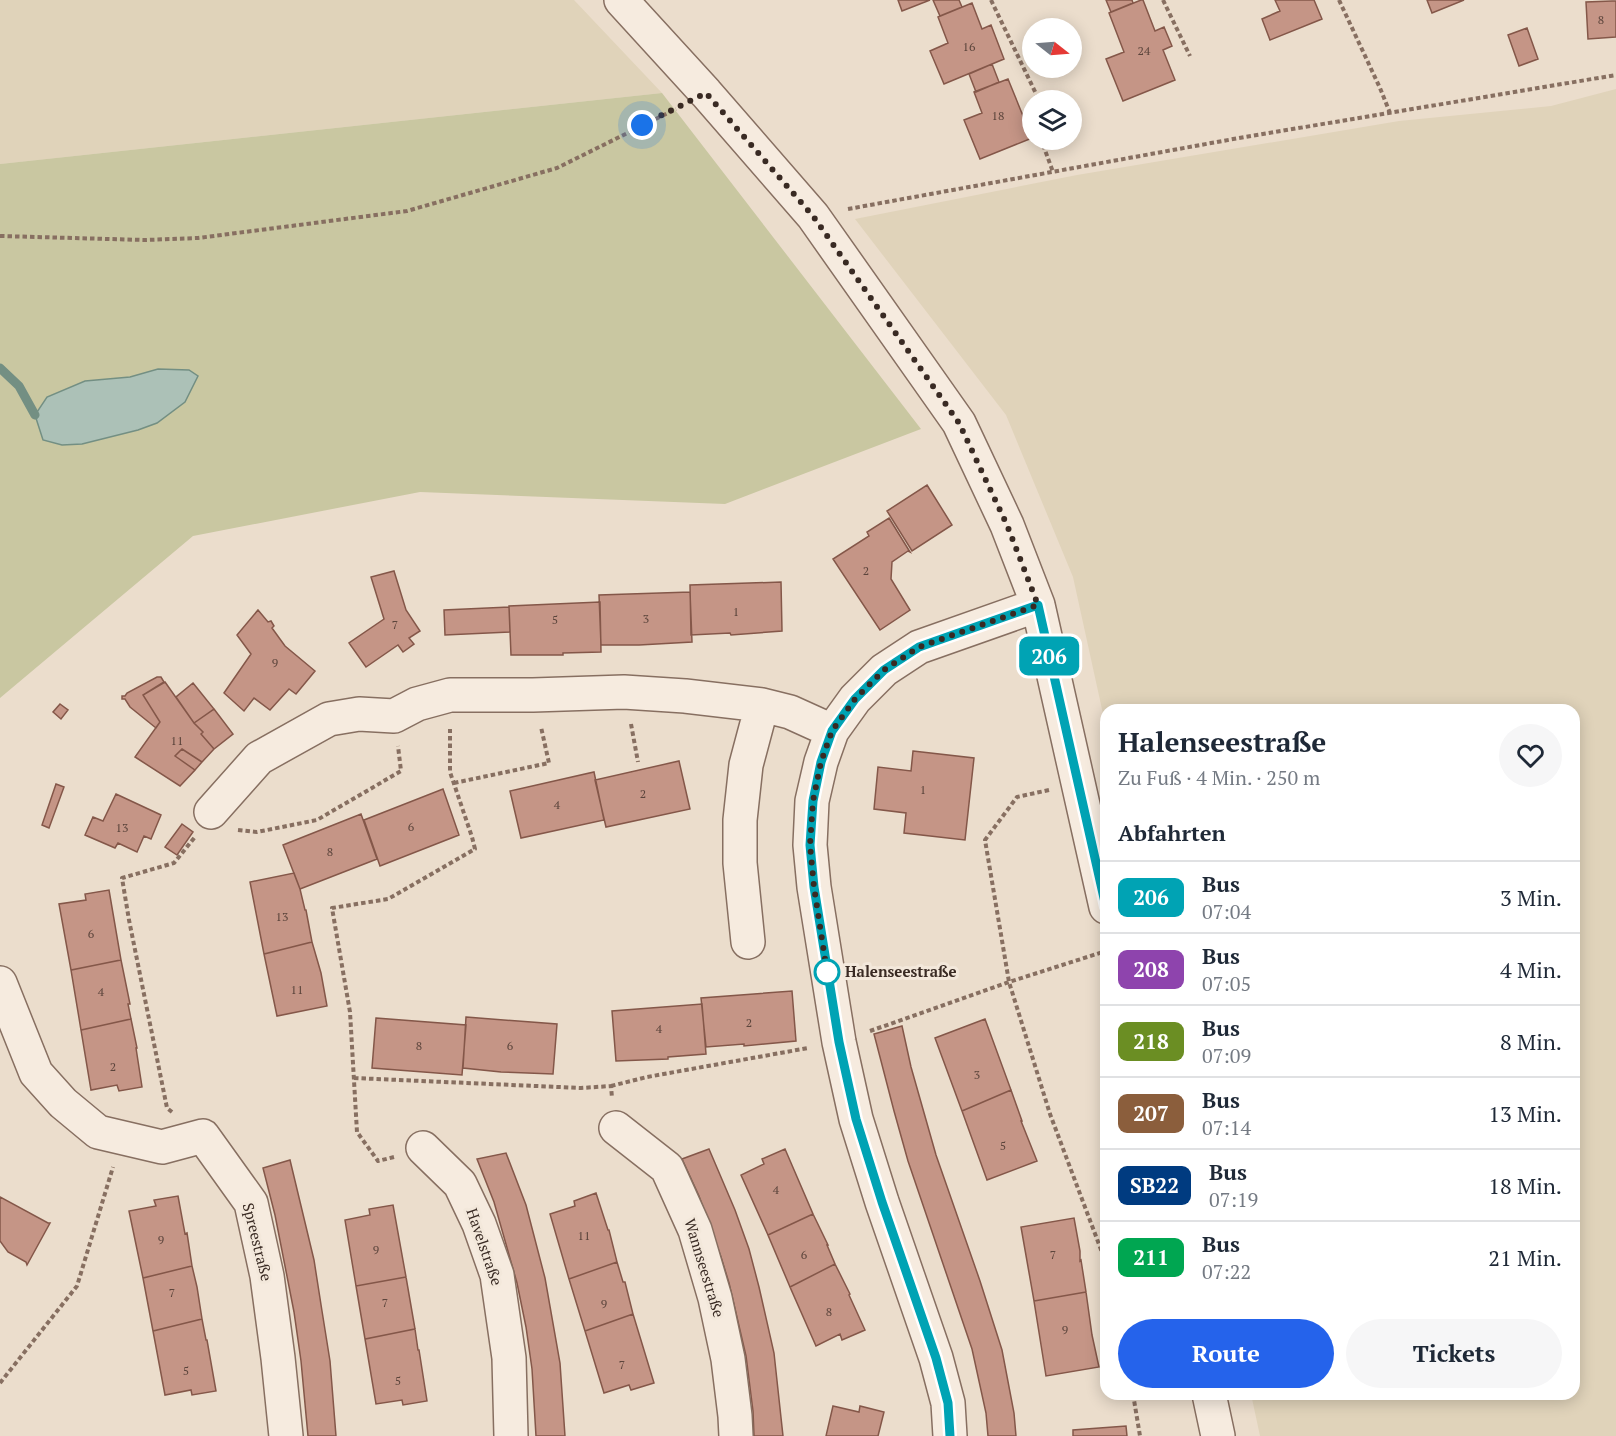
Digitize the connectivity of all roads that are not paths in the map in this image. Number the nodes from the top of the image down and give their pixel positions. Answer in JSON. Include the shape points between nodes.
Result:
{"nodes":[{"id":1,"x":621,"y":0,"type":"edge"},
{"id":2,"x":1038,"y":605,"type":"junction"},
{"id":3,"x":762,"y":705,"type":"junction"},
{"id":4,"x":832,"y":731,"type":"junction"},
{"id":5,"x":223,"y":821,"type":"road end"},
{"id":6,"x":1100,"y":881,"type":"edge"},
{"id":7,"x":748,"y":942,"type":"dead end"},
{"id":8,"x":0,"y":983,"type":"edge"},
{"id":9,"x":616,"y":1128,"type":"road end"},
{"id":10,"x":423,"y":1148,"type":"road end"},
{"id":11,"x":1210,"y":1400,"type":"edge"},
{"id":12,"x":286,"y":1436,"type":"edge"},
{"id":13,"x":511,"y":1436,"type":"edge"},
{"id":14,"x":736,"y":1436,"type":"edge"},
{"id":15,"x":950,"y":1436,"type":"edge"},
{"id":16,"x":1218,"y":1436,"type":"edge"}],
"edges":[{"from":1,"to":2,"type":"street","via":[[813,216],[959,423],[1007,525]]},
{"from":2,"to":4,"type":"street","via":[[919,647],[884,670],[855,699]]},
{"from":2,"to":6,"type":"street"},
{"from":3,"to":4,"type":"street","via":[[790,712]]},
{"from":3,"to":5,"type":"street","via":[[624,692],[450,695],[417,704],[394,716],[359,714],[329,719],[259,758]]},
{"from":3,"to":7,"type":"street","via":[[746,765],[740,820]]},
{"from":4,"to":15,"type":"street","via":[[813,801],[810,845],[839,1042],[856,1119],[936,1358],[948,1403]]},
{"from":8,"to":12,"type":"street","name":"Spreestraße","via":[[36,1073],[63,1103],[98,1132],[162,1147],[203,1136],[251,1203],[267,1276]]},
{"from":9,"to":14,"type":"street","name":"Wannseestraße","via":[[667,1168],[695,1230],[728,1359]]},
{"from":10,"to":13,"type":"street","name":"Havelstraße","via":[[460,1184],[480,1224],[497,1275],[509,1358]]},
{"from":11,"to":16,"type":"street"}]}
